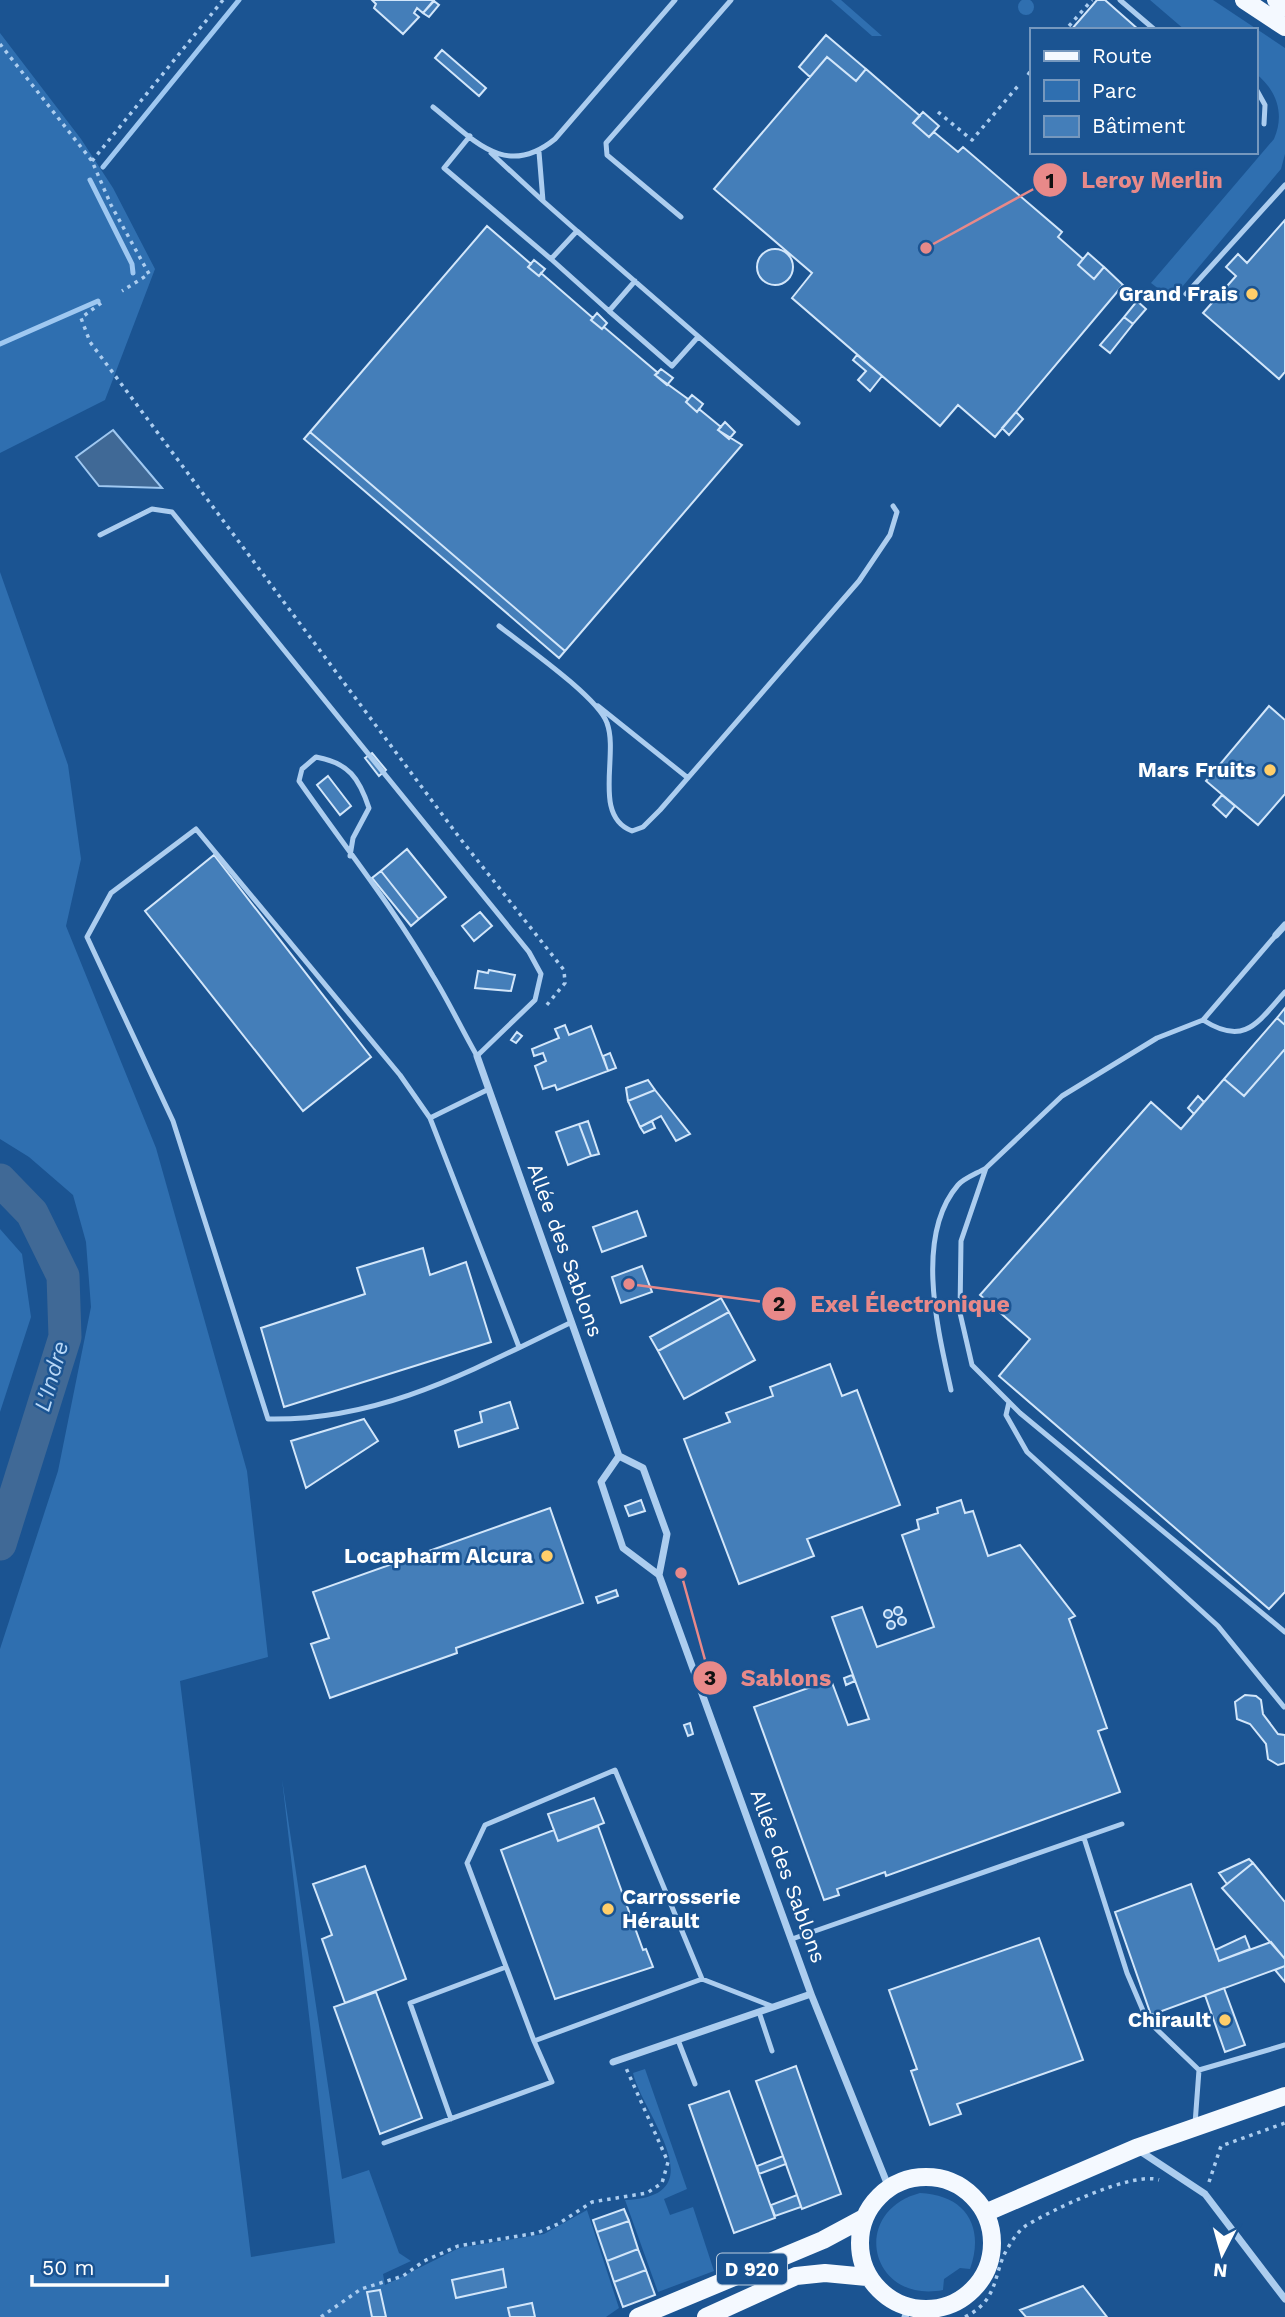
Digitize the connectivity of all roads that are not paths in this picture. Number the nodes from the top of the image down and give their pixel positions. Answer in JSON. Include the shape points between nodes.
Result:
{"nodes":[{"id":1,"x":675,"y":0,"type":"edge"},
{"id":2,"x":731,"y":0,"type":"edge"},
{"id":3,"x":1120,"y":0,"type":"edge"},
{"id":4,"x":1244,"y":0,"type":"edge"},
{"id":5,"x":1276,"y":0,"type":"edge"},
{"id":6,"x":1285,"y":7,"type":"edge"},
{"id":7,"x":1285,"y":27,"type":"edge"},
{"id":8,"x":1154,"y":28,"type":"edge"},
{"id":9,"x":1257,"y":91,"type":"edge"},
{"id":10,"x":433,"y":107,"type":"dead end"},
{"id":11,"x":1264,"y":124,"type":"dead end"},
{"id":12,"x":470,"y":136,"type":"junction"},
{"id":13,"x":539,"y":152,"type":"junction"},
{"id":14,"x":491,"y":153,"type":"junction"},
{"id":15,"x":1285,"y":185,"type":"edge"},
{"id":16,"x":543,"y":201,"type":"junction"},
{"id":17,"x":681,"y":217,"type":"dead end"},
{"id":18,"x":578,"y":231,"type":"junction"},
{"id":19,"x":551,"y":259,"type":"junction"},
{"id":20,"x":635,"y":281,"type":"junction"},
{"id":21,"x":1186,"y":294,"type":"dead end"},
{"id":22,"x":609,"y":311,"type":"junction"},
{"id":23,"x":698,"y":337,"type":"junction"},
{"id":24,"x":798,"y":423,"type":"dead end"},
{"id":25,"x":892,"y":506,"type":"dead end"},
{"id":26,"x":100,"y":535,"type":"dead end"},
{"id":27,"x":499,"y":626,"type":"dead end"},
{"id":28,"x":590,"y":700,"type":"junction"},
{"id":29,"x":688,"y":778,"type":"junction"},
{"id":30,"x":350,"y":856,"type":"junction"},
{"id":31,"x":1285,"y":925,"type":"edge"},
{"id":32,"x":1276,"y":935,"type":"joint"},
{"id":33,"x":1285,"y":992,"type":"edge"},
{"id":34,"x":1203,"y":1020,"type":"junction"},
{"id":35,"x":477,"y":1056,"type":"junction"},
{"id":36,"x":489,"y":1089,"type":"junction"},
{"id":37,"x":430,"y":1118,"type":"junction"},
{"id":38,"x":986,"y":1168,"type":"junction"},
{"id":39,"x":572,"y":1322,"type":"junction"},
{"id":40,"x":519,"y":1347,"type":"junction"},
{"id":41,"x":951,"y":1390,"type":"dead end"},
{"id":42,"x":1009,"y":1402,"type":"junction"},
{"id":43,"x":619,"y":1456,"type":"junction"},
{"id":44,"x":659,"y":1575,"type":"junction"},
{"id":45,"x":1285,"y":1632,"type":"edge"},
{"id":46,"x":1284,"y":1707,"type":"edge"},
{"id":47,"x":1122,"y":1824,"type":"dead end"},
{"id":48,"x":1084,"y":1838,"type":"junction"},
{"id":49,"x":792,"y":1939,"type":"junction"},
{"id":50,"x":506,"y":1966,"type":"junction"},
{"id":51,"x":702,"y":1979,"type":"junction"},
{"id":52,"x":811,"y":1994,"type":"junction"},
{"id":53,"x":774,"y":2007,"type":"junction"},
{"id":54,"x":759,"y":2012,"type":"junction"},
{"id":55,"x":678,"y":2040,"type":"junction"},
{"id":56,"x":534,"y":2041,"type":"junction"},
{"id":57,"x":1285,"y":2045,"type":"edge"},
{"id":58,"x":772,"y":2051,"type":"dead end"},
{"id":59,"x":613,"y":2062,"type":"dead end"},
{"id":60,"x":1199,"y":2070,"type":"junction"},
{"id":61,"x":695,"y":2084,"type":"dead end"},
{"id":62,"x":1285,"y":2096,"type":"edge"},
{"id":63,"x":451,"y":2119,"type":"junction"},
{"id":64,"x":1195,"y":2128,"type":"junction"},
{"id":65,"x":384,"y":2143,"type":"dead end"},
{"id":66,"x":1136,"y":2148,"type":"junction"},
{"id":67,"x":889,"y":2188,"type":"junction"},
{"id":68,"x":985,"y":2213,"type":"junction"},
{"id":69,"x":864,"y":2218,"type":"junction"},
{"id":70,"x":867,"y":2277,"type":"junction"},
{"id":71,"x":1285,"y":2299,"type":"edge"},
{"id":72,"x":907,"y":2312,"type":"edge"},
{"id":73,"x":638,"y":2317,"type":"edge"},
{"id":74,"x":706,"y":2317,"type":"edge"}],
"edges":[{"from":1,"to":13,"type":"lane"},
{"from":2,"to":17,"type":"lane","via":[[606,143],[607,155]]},
{"from":3,"to":8,"type":"lane"},
{"from":4,"to":7,"type":"main road"},
{"from":5,"to":6,"type":"main road"},
{"from":9,"to":11,"type":"lane","via":[[1265,105]]},
{"from":10,"to":12,"type":"lane"},
{"from":12,"to":14,"type":"lane"},
{"from":12,"to":19,"type":"lane","via":[[444,168]]},
{"from":13,"to":14,"type":"lane","via":[[517,157]]},
{"from":13,"to":16,"type":"lane"},
{"from":14,"to":16,"type":"lane"},
{"from":15,"to":21,"type":"lane"},
{"from":16,"to":18,"type":"lane"},
{"from":18,"to":19,"type":"lane"},
{"from":18,"to":20,"type":"lane"},
{"from":19,"to":22,"type":"lane"},
{"from":20,"to":22,"type":"lane"},
{"from":20,"to":23,"type":"lane"},
{"from":22,"to":23,"type":"lane","via":[[672,366]]},
{"from":23,"to":24,"type":"lane"},
{"from":25,"to":29,"type":"lane","via":[[896,523],[859,581]]},
{"from":26,"to":35,"type":"lane","via":[[152,509],[172,512],[529,952],[541,974],[535,1000]]},
{"from":27,"to":28,"type":"lane"},
{"from":28,"to":29,"type":"lane"},
{"from":28,"to":29,"type":"lane","via":[[607,721],[609,790],[613,814],[621,827],[632,831],[643,827]]},
{"from":30,"to":30,"type":"lane","via":[[353,838],[369,808],[361,786],[338,761],[316,757],[302,769],[299,781]]},
{"from":30,"to":35,"type":"lane","via":[[433,975]]},
{"from":31,"to":32,"type":"street"},
{"from":32,"to":34,"type":"lane"},
{"from":33,"to":34,"type":"lane","via":[[1253,1028],[1221,1031]]},
{"from":34,"to":38,"type":"lane","via":[[1157,1038],[1062,1096]]},
{"from":35,"to":36,"type":"street","name":"Allée des Sablons"},
{"from":36,"to":37,"type":"lane"},
{"from":36,"to":39,"type":"street","name":"Allée des Sablons"},
{"from":37,"to":40,"type":"lane"},
{"from":37,"to":40,"type":"lane","via":[[400,1075],[196,829],[111,893],[87,937],[173,1121],[268,1419],[304,1420],[389,1403],[449,1382]]},
{"from":38,"to":41,"type":"lane","via":[[959,1184],[937,1224],[932,1264]]},
{"from":38,"to":42,"type":"lane","via":[[961,1241],[960,1313],[972,1365]]},
{"from":39,"to":40,"type":"lane"},
{"from":39,"to":43,"type":"street","name":"Allée des Sablons"},
{"from":42,"to":45,"type":"lane"},
{"from":42,"to":46,"type":"lane","via":[[1006,1415],[1027,1452],[1218,1626]]},
{"from":43,"to":44,"type":"street","via":[[643,1468],[667,1534]]},
{"from":43,"to":44,"type":"street","via":[[601,1482],[623,1548]]},
{"from":44,"to":49,"type":"street","name":"Allée des Sablons"},
{"from":47,"to":48,"type":"lane"},
{"from":48,"to":49,"type":"lane"},
{"from":48,"to":60,"type":"lane","via":[[1127,1973],[1147,2020]]},
{"from":49,"to":52,"type":"street","name":"Allée des Sablons"},
{"from":50,"to":51,"type":"lane","via":[[467,1863],[485,1825],[615,1770]]},
{"from":50,"to":56,"type":"lane"},
{"from":50,"to":63,"type":"lane","via":[[410,2003]]},
{"from":51,"to":53,"type":"lane"},
{"from":51,"to":56,"type":"lane"},
{"from":52,"to":53,"type":"street"},
{"from":52,"to":67,"type":"street","name":"Allée des Sablons"},
{"from":53,"to":54,"type":"street"},
{"from":54,"to":55,"type":"street"},
{"from":54,"to":58,"type":"lane"},
{"from":55,"to":59,"type":"street"},
{"from":55,"to":61,"type":"lane"},
{"from":56,"to":63,"type":"lane","via":[[552,2082]]},
{"from":57,"to":60,"type":"lane"},
{"from":60,"to":64,"type":"lane"},
{"from":62,"to":64,"type":"main road"},
{"from":63,"to":65,"type":"lane"},
{"from":64,"to":66,"type":"main road"},
{"from":66,"to":68,"type":"main road"},
{"from":66,"to":71,"type":"street","via":[[1205,2194]]},
{"from":67,"to":68,"type":"main road","via":[[909,2178],[932,2177],[972,2195]]},
{"from":67,"to":69,"type":"main road"},
{"from":68,"to":72,"type":"main road","via":[[991,2255],[983,2276],[951,2304]]},
{"from":69,"to":70,"type":"main road","via":[[859,2237]]},
{"from":69,"to":73,"type":"main road","number":"D 920","via":[[823,2240]]},
{"from":70,"to":72,"type":"main road"},
{"from":70,"to":74,"type":"main road","number":"D 920","via":[[796,2276]]}]}
